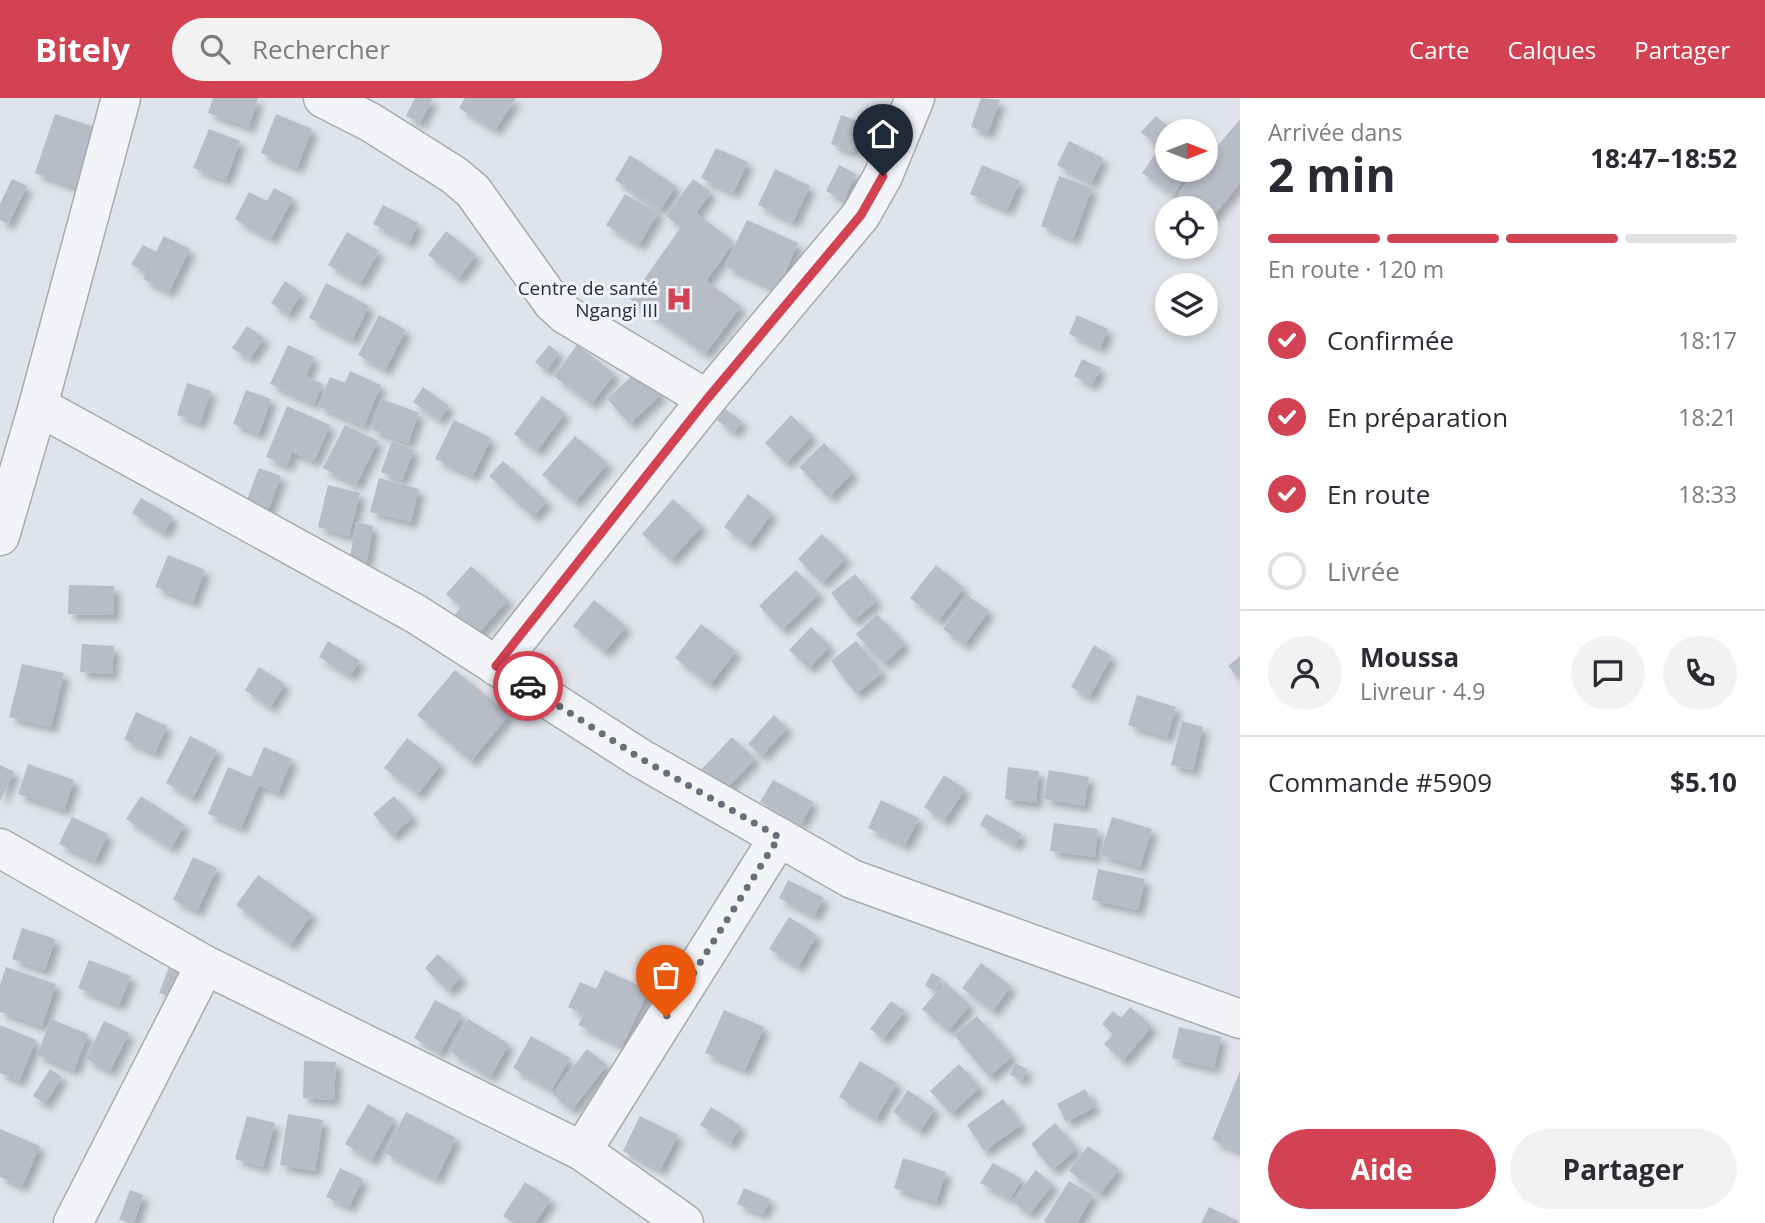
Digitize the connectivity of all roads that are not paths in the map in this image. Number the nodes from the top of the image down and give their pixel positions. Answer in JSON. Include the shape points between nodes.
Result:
{"nodes":[{"id":1,"x":121,"y":98,"type":"edge"},
{"id":2,"x":323,"y":98,"type":"edge"},
{"id":3,"x":915,"y":98,"type":"edge"},
{"id":4,"x":707,"y":399,"type":"junction"},
{"id":5,"x":38,"y":406,"type":"junction"},
{"id":6,"x":0,"y":536,"type":"edge"},
{"id":7,"x":496,"y":666,"type":"junction"},
{"id":8,"x":779,"y":837,"type":"junction"},
{"id":9,"x":0,"y":848,"type":"edge"},
{"id":10,"x":205,"y":965,"type":"junction"},
{"id":11,"x":1240,"y":1019,"type":"edge"},
{"id":12,"x":582,"y":1151,"type":"junction"},
{"id":13,"x":73,"y":1223,"type":"edge"},
{"id":14,"x":684,"y":1223,"type":"edge"}],
"edges":[{"from":1,"to":5,"type":"street"},
{"from":2,"to":4,"type":"street","via":[[370,121],[473,191],[566,315]]},
{"from":3,"to":4,"type":"street","via":[[883,176],[861,215]]},
{"from":4,"to":7,"type":"street"},
{"from":5,"to":6,"type":"street"},
{"from":5,"to":7,"type":"street","via":[[416,614]]},
{"from":7,"to":8,"type":"street","via":[[640,758]]},
{"from":8,"to":11,"type":"street","via":[[879,890]]},
{"from":8,"to":12,"type":"street"},
{"from":9,"to":10,"type":"street"},
{"from":10,"to":12,"type":"street"},
{"from":10,"to":13,"type":"street"},
{"from":12,"to":14,"type":"street"}]}
